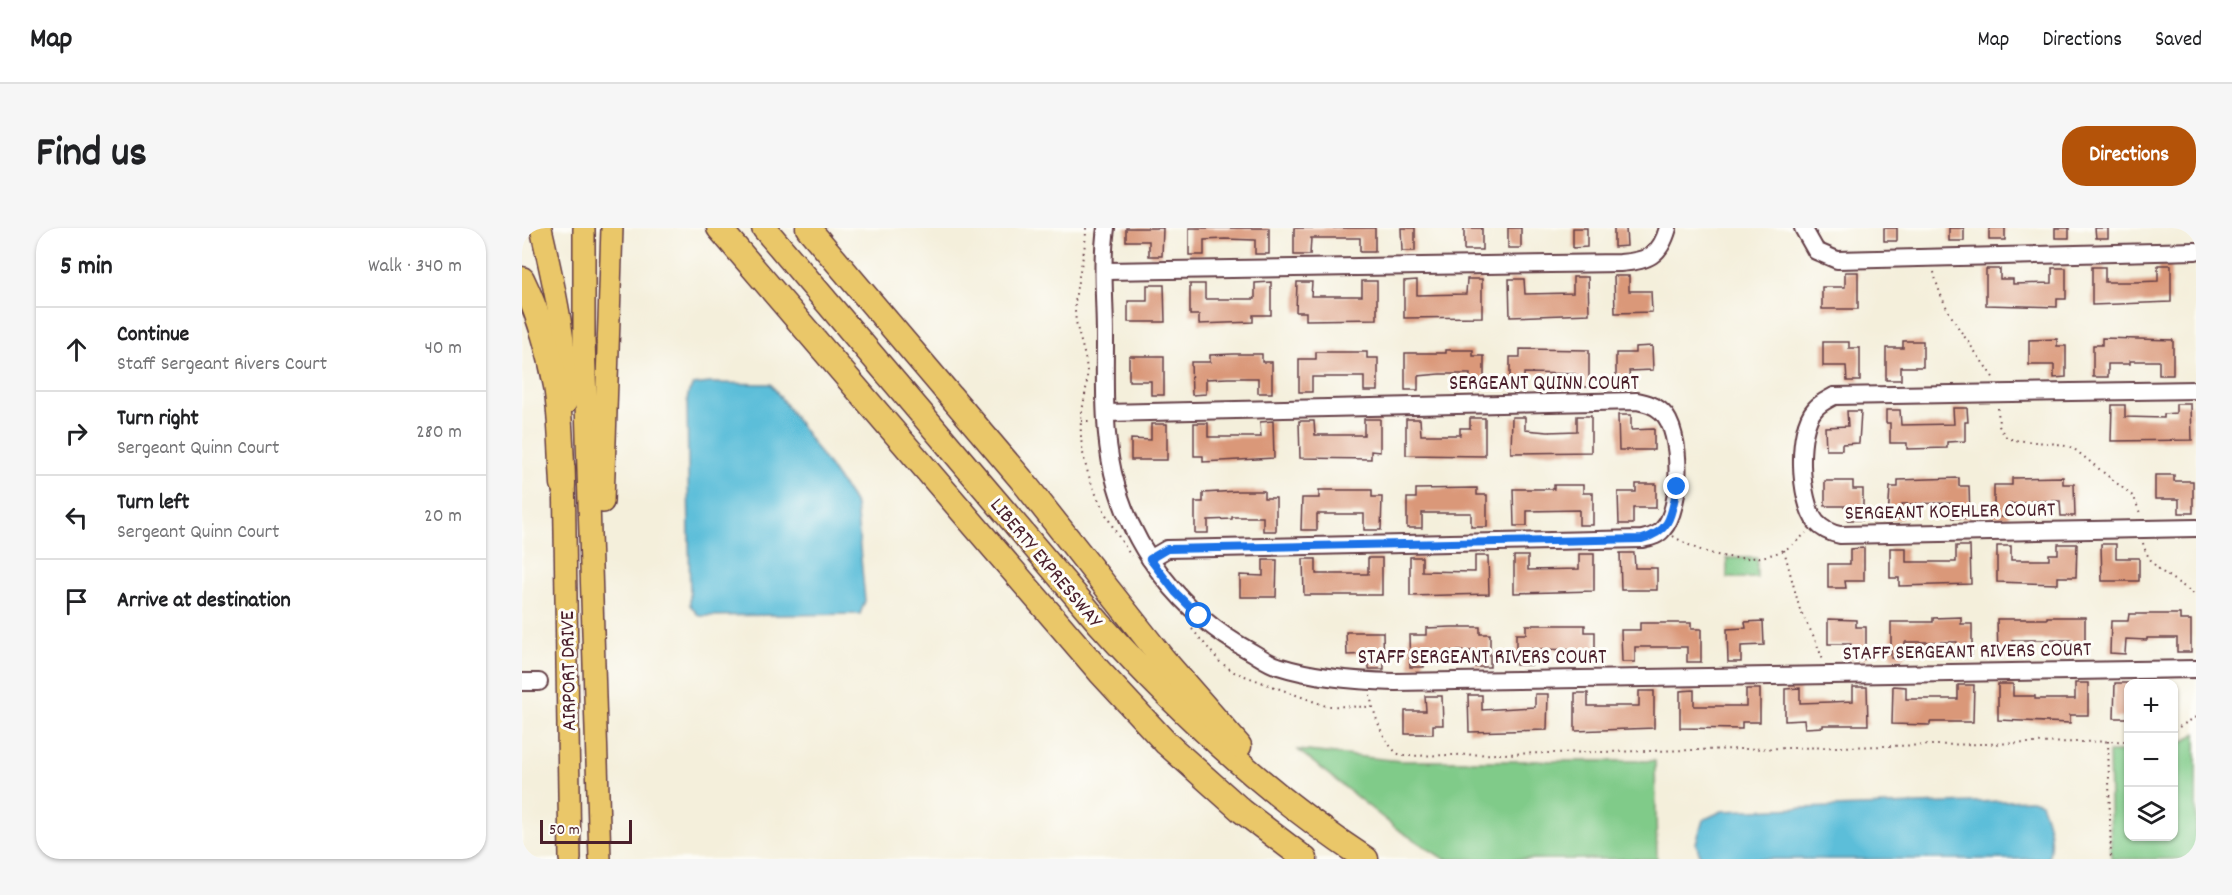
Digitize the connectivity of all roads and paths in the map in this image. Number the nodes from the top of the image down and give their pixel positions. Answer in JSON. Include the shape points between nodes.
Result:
{"nodes":[{"id":1,"x":541,"y":228,"type":"edge"},
{"id":2,"x":584,"y":228,"type":"edge"},
{"id":3,"x":612,"y":228,"type":"edge"},
{"id":4,"x":719,"y":228,"type":"edge"},
{"id":5,"x":764,"y":228,"type":"edge"},
{"id":6,"x":808,"y":228,"type":"edge"},
{"id":7,"x":1086,"y":228,"type":"edge"},
{"id":8,"x":1106,"y":228,"type":"edge"},
{"id":9,"x":1668,"y":228,"type":"edge"},
{"id":10,"x":1803,"y":228,"type":"edge"},
{"id":11,"x":2196,"y":251,"type":"edge"},
{"id":12,"x":1933,"y":257,"type":"junction"},
{"id":13,"x":1105,"y":271,"type":"junction"},
{"id":14,"x":522,"y":279,"type":"edge"},
{"id":15,"x":1998,"y":386,"type":"dead end"},
{"id":16,"x":2196,"y":390,"type":"edge"},
{"id":17,"x":1998,"y":399,"type":"dead end"},
{"id":18,"x":1106,"y":413,"type":"junction"},
{"id":19,"x":563,"y":484,"type":"junction"},
{"id":20,"x":1817,"y":523,"type":"junction"},
{"id":21,"x":2196,"y":528,"type":"edge"},
{"id":22,"x":1664,"y":529,"type":"junction"},
{"id":23,"x":2142,"y":529,"type":"junction"},
{"id":24,"x":1784,"y":550,"type":"junction"},
{"id":25,"x":1131,"y":556,"type":"dead end"},
{"id":26,"x":1150,"y":559,"type":"junction"},
{"id":27,"x":2196,"y":597,"type":"edge"},
{"id":28,"x":1190,"y":627,"type":"dead end"},
{"id":29,"x":2196,"y":669,"type":"edge"},
{"id":30,"x":596,"y":673,"type":"junction"},
{"id":31,"x":1823,"y":675,"type":"junction"},
{"id":32,"x":1370,"y":682,"type":"junction"},
{"id":33,"x":1372,"y":707,"type":"junction"},
{"id":34,"x":2196,"y":717,"type":"edge"},
{"id":35,"x":2178,"y":728,"type":"edge"},
{"id":36,"x":2109,"y":741,"type":"junction"},
{"id":37,"x":2124,"y":741,"type":"edge"},
{"id":38,"x":1328,"y":834,"type":"junction"},
{"id":39,"x":570,"y":859,"type":"edge"},
{"id":40,"x":600,"y":859,"type":"edge"},
{"id":41,"x":1305,"y":859,"type":"edge"},
{"id":42,"x":1366,"y":859,"type":"edge"},
{"id":43,"x":2111,"y":859,"type":"edge"}],
"edges":[{"from":1,"to":19,"type":"main road","name":"AIRPORT DRIVE","via":[[566,355]]},
{"from":2,"to":30,"type":"main road"},
{"from":3,"to":30,"type":"main road"},
{"from":4,"to":41,"type":"highway","name":"LIBERTY EXPRESSWAY","via":[[1100,672],[1166,743],[1242,811]]},
{"from":5,"to":38,"type":"highway","name":"LIBERTY EXPRESSWAY","via":[[1156,686],[1262,783]]},
{"from":6,"to":38,"type":"highway","via":[[1021,479],[1163,659],[1241,748]]},
{"from":7,"to":25,"type":"path","via":[[1075,308],[1088,378],[1081,421],[1084,456],[1105,516]]},
{"from":8,"to":13,"type":"street","name":"STAFF SERGEANT RIVERS COURT"},
{"from":9,"to":13,"type":"street","via":[[1664,244],[1650,258],[1620,263]]},
{"from":10,"to":12,"type":"street","via":[[1816,252],[1837,260]]},
{"from":11,"to":12,"type":"street"},
{"from":12,"to":15,"type":"path","via":[[1936,284],[1955,324]]},
{"from":13,"to":18,"type":"street","name":"STAFF SERGEANT RIVERS COURT"},
{"from":14,"to":19,"type":"highway","via":[[547,345],[556,387]]},
{"from":16,"to":20,"type":"street","name":"SERGEANT KOEHLER COURT","via":[[1834,396],[1814,410],[1802,453],[1807,502]]},
{"from":17,"to":23,"type":"path","via":[[1999,426],[2005,436],[2058,444],[2082,454],[2134,497]]},
{"from":18,"to":22,"type":"street","name":"SERGEANT QUINN COURT","via":[[1637,401],[1664,413],[1672,429],[1677,487]]},
{"from":18,"to":26,"type":"street","name":"STAFF SERGEANT RIVERS COURT","via":[[1113,473],[1133,530]]},
{"from":19,"to":39,"type":"main road","name":"AIRPORT DRIVE"},
{"from":20,"to":23,"type":"street","name":"SERGEANT KOEHLER COURT","via":[[1840,535]]},
{"from":20,"to":24,"type":"path"},
{"from":21,"to":23,"type":"street","name":"SERGEANT KOEHLER COURT"},
{"from":22,"to":24,"type":"path","via":[[1688,546],[1717,556],[1758,557]]},
{"from":22,"to":26,"type":"street","via":[[1642,539],[1167,549]]},
{"from":23,"to":27,"type":"path","via":[[2150,561]]},
{"from":24,"to":31,"type":"path","via":[[1800,610],[1823,659]]},
{"from":26,"to":32,"type":"street","name":"STAFF SERGEANT RIVERS COURT","via":[[1199,616],[1266,660],[1305,674]]},
{"from":28,"to":33,"type":"path","via":[[1220,662],[1234,672],[1326,706]]},
{"from":29,"to":31,"type":"street","name":"STAFF SERGEANT RIVERS COURT"},
{"from":30,"to":40,"type":"main road"},
{"from":31,"to":32,"type":"street","name":"STAFF SERGEANT RIVERS COURT"},
{"from":32,"to":33,"type":"path"},
{"from":33,"to":36,"type":"path","via":[[1394,752],[1404,756]]},
{"from":34,"to":35,"type":"path"},
{"from":36,"to":37,"type":"path"},
{"from":36,"to":43,"type":"path"},
{"from":38,"to":42,"type":"highway","name":"LIBERTY EXPRESSWAY"}]}
